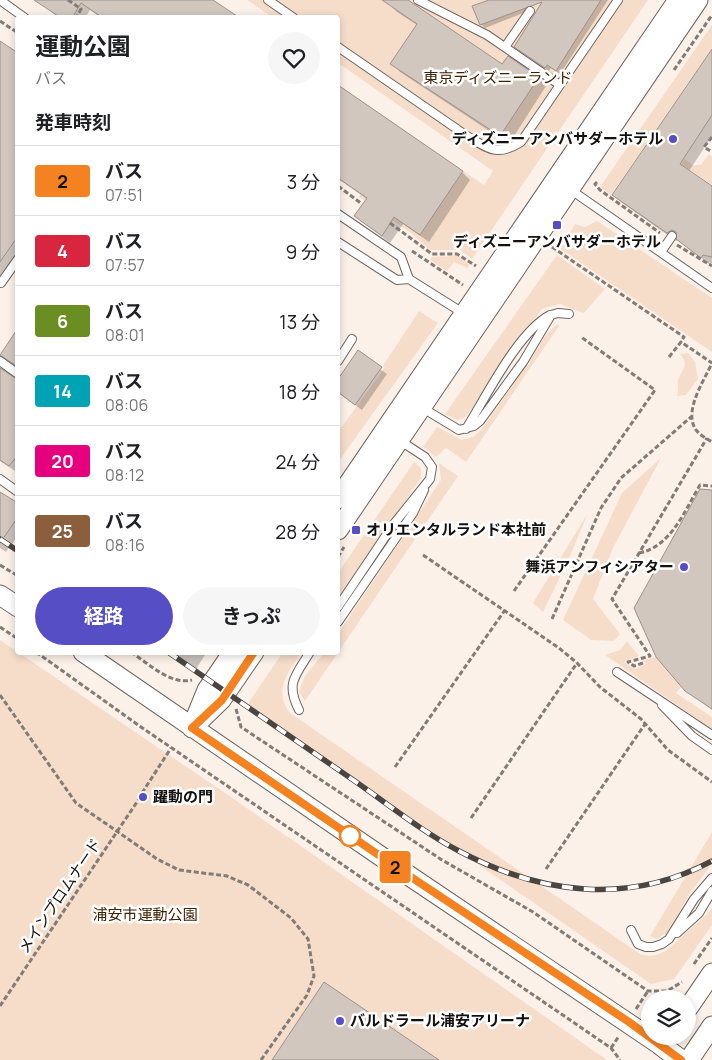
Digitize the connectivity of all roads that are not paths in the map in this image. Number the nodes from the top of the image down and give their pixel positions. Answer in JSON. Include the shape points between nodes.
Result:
{"nodes":[{"id":1,"x":0,"y":0,"type":"edge"},
{"id":2,"x":268,"y":0,"type":"edge"},
{"id":3,"x":418,"y":0,"type":"edge"},
{"id":4,"x":618,"y":0,"type":"edge"},
{"id":5,"x":678,"y":0,"type":"edge"},
{"id":6,"x":698,"y":0,"type":"edge"},
{"id":7,"x":530,"y":11,"type":"dead end"},
{"id":8,"x":21,"y":15,"type":"edge"},
{"id":9,"x":290,"y":15,"type":"edge"},
{"id":10,"x":505,"y":47,"type":"junction"},
{"id":11,"x":340,"y":48,"type":"edge"},
{"id":12,"x":560,"y":85,"type":"junction"},
{"id":13,"x":569,"y":189,"type":"junction"},
{"id":14,"x":340,"y":215,"type":"edge"},
{"id":15,"x":671,"y":238,"type":"road end"},
{"id":16,"x":340,"y":243,"type":"edge"},
{"id":17,"x":661,"y":252,"type":"junction"},
{"id":18,"x":15,"y":263,"type":"edge"},
{"id":19,"x":409,"y":279,"type":"junction"},
{"id":20,"x":1,"y":283,"type":"edge"},
{"id":21,"x":709,"y":283,"type":"edge"},
{"id":22,"x":712,"y":288,"type":"edge"},
{"id":23,"x":569,"y":314,"type":"dead end"},
{"id":24,"x":551,"y":315,"type":"junction"},
{"id":25,"x":470,"y":318,"type":"junction"},
{"id":26,"x":352,"y":339,"type":"dead end"},
{"id":27,"x":340,"y":358,"type":"edge"},
{"id":28,"x":0,"y":361,"type":"edge"},
{"id":29,"x":15,"y":372,"type":"edge"},
{"id":30,"x":421,"y":407,"type":"junction"},
{"id":31,"x":466,"y":429,"type":"junction"},
{"id":32,"x":399,"y":440,"type":"junction"},
{"id":33,"x":430,"y":479,"type":"junction"},
{"id":34,"x":0,"y":480,"type":"edge"},
{"id":35,"x":15,"y":490,"type":"edge"},
{"id":36,"x":340,"y":495,"type":"edge"},
{"id":37,"x":340,"y":527,"type":"edge"},
{"id":38,"x":0,"y":595,"type":"edge"},
{"id":39,"x":340,"y":604,"type":"edge"},
{"id":40,"x":15,"y":605,"type":"edge"},
{"id":41,"x":340,"y":619,"type":"edge"},
{"id":42,"x":87,"y":655,"type":"edge"},
{"id":43,"x":231,"y":655,"type":"edge"},
{"id":44,"x":252,"y":655,"type":"edge"},
{"id":45,"x":308,"y":655,"type":"edge"},
{"id":46,"x":617,"y":672,"type":"dead end"},
{"id":47,"x":655,"y":698,"type":"junction"},
{"id":48,"x":299,"y":710,"type":"dead end"},
{"id":49,"x":192,"y":728,"type":"junction"},
{"id":50,"x":712,"y":735,"type":"edge"},
{"id":51,"x":712,"y":750,"type":"edge"},
{"id":52,"x":712,"y":878,"type":"edge"},
{"id":53,"x":712,"y":891,"type":"edge"},
{"id":54,"x":631,"y":930,"type":"dead end"},
{"id":55,"x":669,"y":939,"type":"junction"},
{"id":56,"x":712,"y":973,"type":"edge"},
{"id":57,"x":696,"y":996,"type":"edge"},
{"id":58,"x":712,"y":1026,"type":"edge"},
{"id":59,"x":661,"y":1047,"type":"edge"},
{"id":60,"x":681,"y":1060,"type":"edge"},
{"id":61,"x":689,"y":1060,"type":"edge"}],
"edges":[{"from":1,"to":8,"type":"lane"},
{"from":2,"to":9,"type":"lane"},
{"from":3,"to":10,"type":"lane"},
{"from":4,"to":12,"type":"lane"},
{"from":5,"to":25,"type":"street"},
{"from":6,"to":13,"type":"street"},
{"from":7,"to":10,"type":"lane"},
{"from":10,"to":12,"type":"lane"},
{"from":11,"to":12,"type":"lane","via":[[467,136],[500,152],[521,142]]},
{"from":13,"to":17,"type":"lane"},
{"from":13,"to":25,"type":"street"},
{"from":14,"to":19,"type":"lane","via":[[401,257]]},
{"from":15,"to":17,"type":"lane"},
{"from":16,"to":19,"type":"lane","via":[[397,280]]},
{"from":17,"to":21,"type":"lane"},
{"from":18,"to":20,"type":"lane"},
{"from":19,"to":25,"type":"lane"},
{"from":21,"to":22,"type":"lane"},
{"from":23,"to":24,"type":"lane"},
{"from":24,"to":31,"type":"lane","via":[[533,328],[512,355]]},
{"from":24,"to":31,"type":"lane","via":[[523,362],[480,421]]},
{"from":25,"to":30,"type":"street"},
{"from":25,"to":36,"type":"street"},
{"from":26,"to":27,"type":"lane"},
{"from":28,"to":29,"type":"lane"},
{"from":30,"to":31,"type":"lane","via":[[452,427]]},
{"from":30,"to":32,"type":"street"},
{"from":32,"to":33,"type":"lane","via":[[425,457],[432,467]]},
{"from":32,"to":37,"type":"street"},
{"from":33,"to":39,"type":"lane","via":[[393,525]]},
{"from":33,"to":41,"type":"lane","via":[[413,513]]},
{"from":34,"to":35,"type":"lane"},
{"from":38,"to":40,"type":"street"},
{"from":42,"to":49,"type":"street"},
{"from":43,"to":49,"type":"street","via":[[207,690]]},
{"from":44,"to":49,"type":"street","via":[[222,700]]},
{"from":45,"to":48,"type":"lane","via":[[292,680],[291,696]]},
{"from":46,"to":47,"type":"lane"},
{"from":47,"to":50,"type":"lane"},
{"from":47,"to":51,"type":"lane","via":[[685,730]]},
{"from":49,"to":59,"type":"street"},
{"from":52,"to":55,"type":"lane","via":[[694,899]]},
{"from":53,"to":55,"type":"lane","via":[[699,913]]},
{"from":54,"to":55,"type":"lane","via":[[638,944],[646,947]]},
{"from":56,"to":57,"type":"street"},
{"from":58,"to":61,"type":"street"},
{"from":59,"to":60,"type":"main road"}]}
